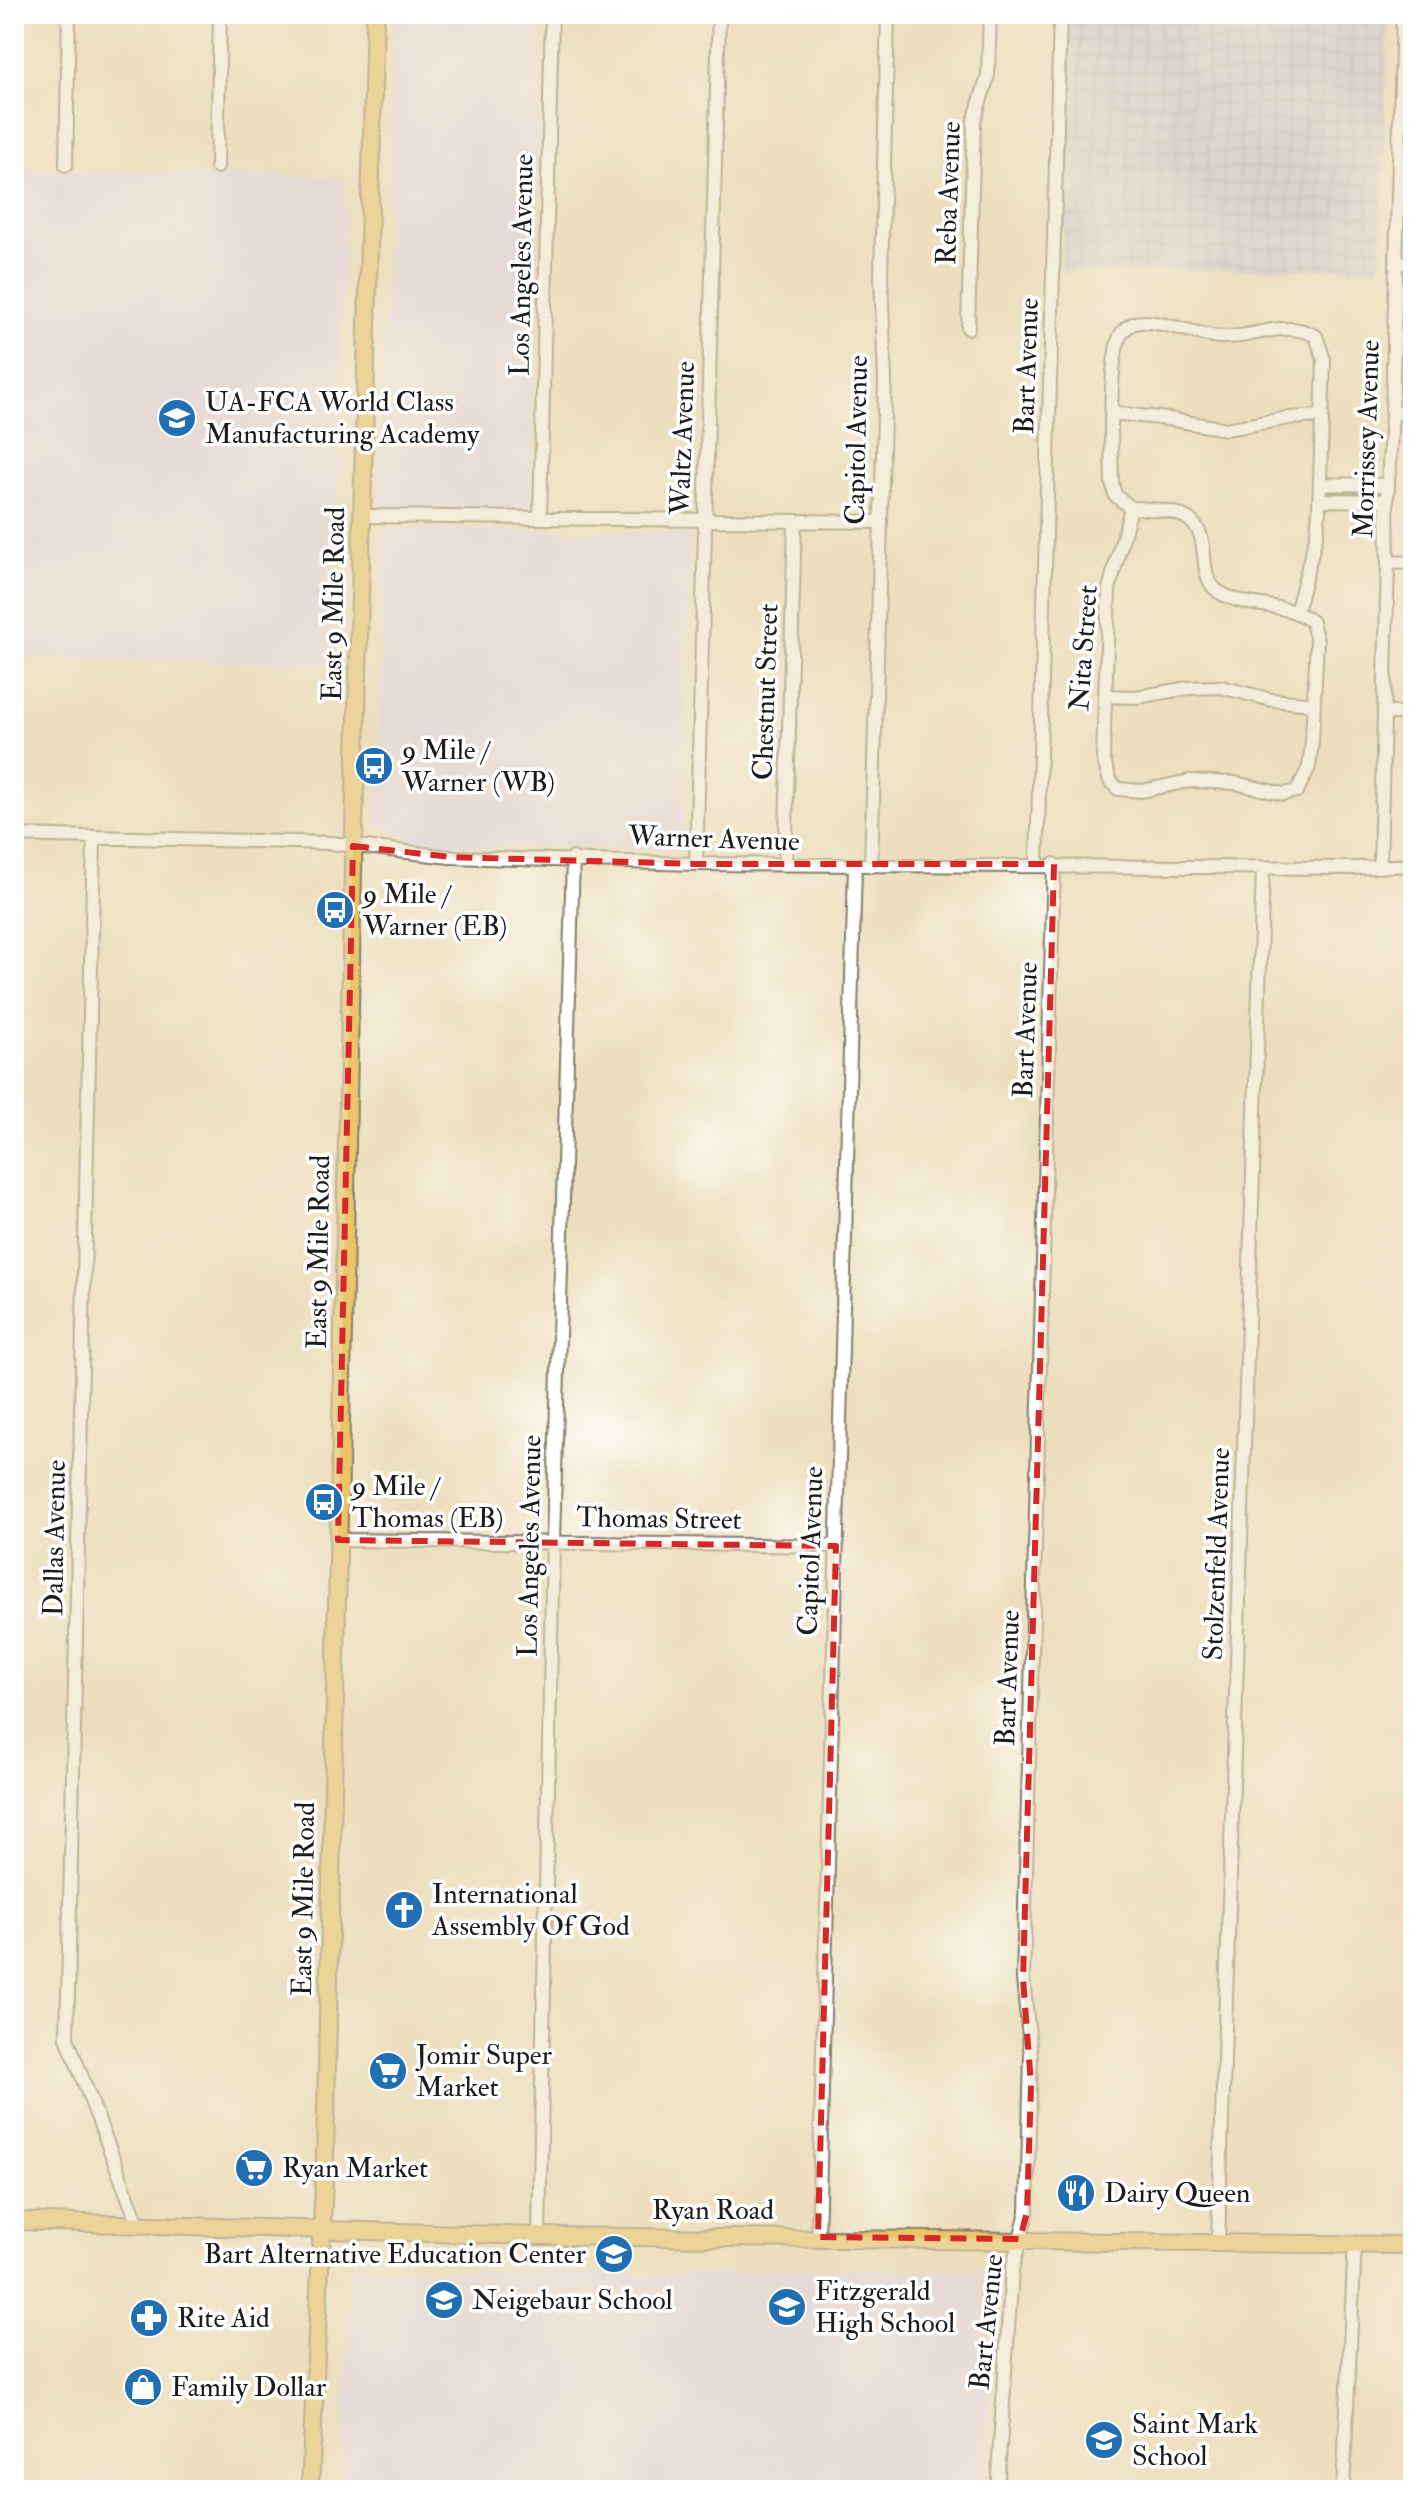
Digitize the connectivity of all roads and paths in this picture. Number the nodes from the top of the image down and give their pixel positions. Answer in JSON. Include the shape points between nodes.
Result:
{"nodes":[{"id":1,"x":69,"y":14,"type":"edge"},
{"id":2,"x":220,"y":14,"type":"edge"},
{"id":3,"x":375,"y":14,"type":"edge"},
{"id":4,"x":552,"y":14,"type":"edge"},
{"id":5,"x":719,"y":14,"type":"edge"},
{"id":6,"x":888,"y":14,"type":"edge"},
{"id":7,"x":990,"y":14,"type":"edge"},
{"id":8,"x":1060,"y":14,"type":"edge"},
{"id":9,"x":1403,"y":14,"type":"edge"},
{"id":10,"x":1407,"y":114,"type":"edge"},
{"id":11,"x":66,"y":165,"type":"dead end"},
{"id":12,"x":217,"y":167,"type":"dead end"},
{"id":13,"x":1396,"y":263,"type":"junction"},
{"id":14,"x":1413,"y":263,"type":"edge"},
{"id":15,"x":968,"y":328,"type":"dead end"},
{"id":16,"x":1113,"y":413,"type":"junction"},
{"id":17,"x":1392,"y":413,"type":"junction"},
{"id":18,"x":1413,"y":413,"type":"edge"},
{"id":19,"x":1322,"y":416,"type":"junction"},
{"id":20,"x":1321,"y":484,"type":"junction"},
{"id":21,"x":1388,"y":485,"type":"junction"},
{"id":22,"x":1319,"y":500,"type":"junction"},
{"id":23,"x":1387,"y":501,"type":"junction"},
{"id":24,"x":1131,"y":508,"type":"junction"},
{"id":25,"x":362,"y":516,"type":"junction"},
{"id":26,"x":540,"y":517,"type":"junction"},
{"id":27,"x":706,"y":520,"type":"junction"},
{"id":28,"x":795,"y":521,"type":"junction"},
{"id":29,"x":880,"y":522,"type":"junction"},
{"id":30,"x":1388,"y":562,"type":"junction"},
{"id":31,"x":1413,"y":563,"type":"edge"},
{"id":32,"x":1296,"y":613,"type":"junction"},
{"id":33,"x":1105,"y":696,"type":"junction"},
{"id":34,"x":1312,"y":704,"type":"junction"},
{"id":35,"x":1384,"y":713,"type":"junction"},
{"id":36,"x":1413,"y":713,"type":"edge"},
{"id":37,"x":14,"y":835,"type":"edge"},
{"id":38,"x":94,"y":837,"type":"junction"},
{"id":39,"x":353,"y":846,"type":"junction"},
{"id":40,"x":573,"y":858,"type":"junction"},
{"id":41,"x":696,"y":864,"type":"junction"},
{"id":42,"x":1037,"y":864,"type":"junction"},
{"id":43,"x":1054,"y":864,"type":"junction"},
{"id":44,"x":785,"y":865,"type":"junction"},
{"id":45,"x":1413,"y":865,"type":"edge"},
{"id":46,"x":855,"y":866,"type":"junction"},
{"id":47,"x":871,"y":866,"type":"junction"},
{"id":48,"x":1380,"y":866,"type":"junction"},
{"id":49,"x":1263,"y":868,"type":"junction"},
{"id":50,"x":338,"y":1540,"type":"junction"},
{"id":51,"x":553,"y":1541,"type":"junction"},
{"id":52,"x":836,"y":1546,"type":"junction"},
{"id":53,"x":14,"y":2221,"type":"edge"},
{"id":54,"x":139,"y":2226,"type":"junction"},
{"id":55,"x":322,"y":2231,"type":"junction"},
{"id":56,"x":539,"y":2236,"type":"junction"},
{"id":57,"x":818,"y":2237,"type":"junction"},
{"id":58,"x":1020,"y":2239,"type":"junction"},
{"id":59,"x":1218,"y":2242,"type":"junction"},
{"id":60,"x":1355,"y":2243,"type":"junction"},
{"id":61,"x":1413,"y":2245,"type":"edge"},
{"id":62,"x":310,"y":2490,"type":"edge"},
{"id":63,"x":997,"y":2490,"type":"edge"},
{"id":64,"x":1343,"y":2490,"type":"edge"}],
"edges":[{"from":1,"to":11,"type":"street"},
{"from":2,"to":12,"type":"street"},
{"from":3,"to":25,"type":"main road","name":"East 9 Mile Road"},
{"from":4,"to":26,"type":"street","name":"Los Angeles Avenue"},
{"from":5,"to":27,"type":"street","name":"Waltz Avenue"},
{"from":6,"to":29,"type":"street","name":"Capitol Avenue"},
{"from":7,"to":15,"type":"street","name":"Reba Avenue","via":[[988,76],[974,121]]},
{"from":8,"to":42,"type":"street","name":"Bart Avenue"},
{"from":9,"to":10,"type":"street","name":"Morrissey Avenue"},
{"from":10,"to":13,"type":"street","name":"Morrissey Avenue"},
{"from":13,"to":14,"type":"street"},
{"from":13,"to":17,"type":"street","name":"Morrissey Avenue"},
{"from":16,"to":19,"type":"street","via":[[1226,429]]},
{"from":16,"to":19,"type":"street","via":[[1122,331],[1147,322],[1220,337],[1286,327],[1316,336],[1324,360]]},
{"from":16,"to":24,"type":"street","via":[[1112,482],[1115,495]]},
{"from":17,"to":18,"type":"street"},
{"from":17,"to":21,"type":"street","name":"Morrissey Avenue"},
{"from":19,"to":20,"type":"street"},
{"from":20,"to":21,"type":"street"},
{"from":20,"to":22,"type":"street"},
{"from":21,"to":23,"type":"street","name":"Morrissey Avenue"},
{"from":22,"to":23,"type":"street"},
{"from":22,"to":32,"type":"street","via":[[1317,533]]},
{"from":23,"to":30,"type":"street","name":"Morrissey Avenue"},
{"from":24,"to":32,"type":"street","via":[[1188,518],[1203,540],[1206,574],[1215,589],[1239,601]]},
{"from":24,"to":33,"type":"street","name":"Nita Street","via":[[1109,589]]},
{"from":25,"to":26,"type":"street"},
{"from":25,"to":39,"type":"main road","name":"East 9 Mile Road"},
{"from":26,"to":27,"type":"street"},
{"from":27,"to":28,"type":"street"},
{"from":27,"to":41,"type":"street","name":"Waltz Avenue"},
{"from":28,"to":29,"type":"street"},
{"from":28,"to":44,"type":"street","name":"Chestnut Street"},
{"from":29,"to":47,"type":"street","name":"Capitol Avenue"},
{"from":30,"to":31,"type":"street"},
{"from":30,"to":35,"type":"street","name":"Morrissey Avenue"},
{"from":32,"to":34,"type":"street","via":[[1312,622],[1316,631]]},
{"from":33,"to":34,"type":"street","via":[[1221,687]]},
{"from":33,"to":34,"type":"street","name":"Nita Street","via":[[1103,757],[1110,781],[1118,789],[1142,791],[1189,781],[1235,783],[1283,794],[1297,791],[1309,767]]},
{"from":35,"to":36,"type":"street"},
{"from":35,"to":48,"type":"street","name":"Morrissey Avenue"},
{"from":37,"to":38,"type":"street","name":"Warner Avenue"},
{"from":38,"to":39,"type":"street","name":"Warner Avenue"},
{"from":38,"to":54,"type":"street","name":"Dallas Avenue","via":[[67,2038]]},
{"from":39,"to":40,"type":"street","name":"Warner Avenue","via":[[436,856]]},
{"from":39,"to":50,"type":"main road","name":"East 9 Mile Road"},
{"from":40,"to":41,"type":"street","name":"Warner Avenue"},
{"from":40,"to":51,"type":"street","name":"Los Angeles Avenue"},
{"from":41,"to":44,"type":"street","name":"Warner Avenue"},
{"from":42,"to":43,"type":"street","name":"Warner Avenue"},
{"from":42,"to":47,"type":"street","name":"Warner Avenue"},
{"from":43,"to":49,"type":"street","name":"Warner Avenue"},
{"from":43,"to":58,"type":"street","name":"Bart Avenue","via":[[1023,1979],[1031,2085],[1027,2212]]},
{"from":44,"to":46,"type":"street","name":"Warner Avenue"},
{"from":45,"to":48,"type":"street","name":"Warner Avenue"},
{"from":46,"to":47,"type":"street","name":"Warner Avenue"},
{"from":46,"to":52,"type":"street","name":"Capitol Avenue"},
{"from":48,"to":49,"type":"street","name":"Warner Avenue"},
{"from":49,"to":59,"type":"street","name":"Stolzenfeld Avenue"},
{"from":50,"to":51,"type":"street","name":"Thomas Street"},
{"from":50,"to":55,"type":"main road","name":"East 9 Mile Road"},
{"from":51,"to":52,"type":"street","name":"Thomas Street"},
{"from":51,"to":56,"type":"street","name":"Los Angeles Avenue"},
{"from":52,"to":57,"type":"street","name":"Capitol Avenue"},
{"from":53,"to":54,"type":"main road","name":"Ryan Road"},
{"from":54,"to":55,"type":"main road","name":"Ryan Road"},
{"from":55,"to":56,"type":"main road","name":"Ryan Road"},
{"from":55,"to":62,"type":"main road","name":"East 9 Mile Road"},
{"from":56,"to":57,"type":"main road","name":"Ryan Road"},
{"from":57,"to":58,"type":"main road","name":"Ryan Road"},
{"from":58,"to":59,"type":"main road","name":"Ryan Road"},
{"from":58,"to":63,"type":"street","name":"Bart Avenue","via":[[1012,2270]]},
{"from":59,"to":60,"type":"main road","name":"Ryan Road"},
{"from":60,"to":61,"type":"main road","name":"Ryan Road"},
{"from":60,"to":64,"type":"street"}]}
